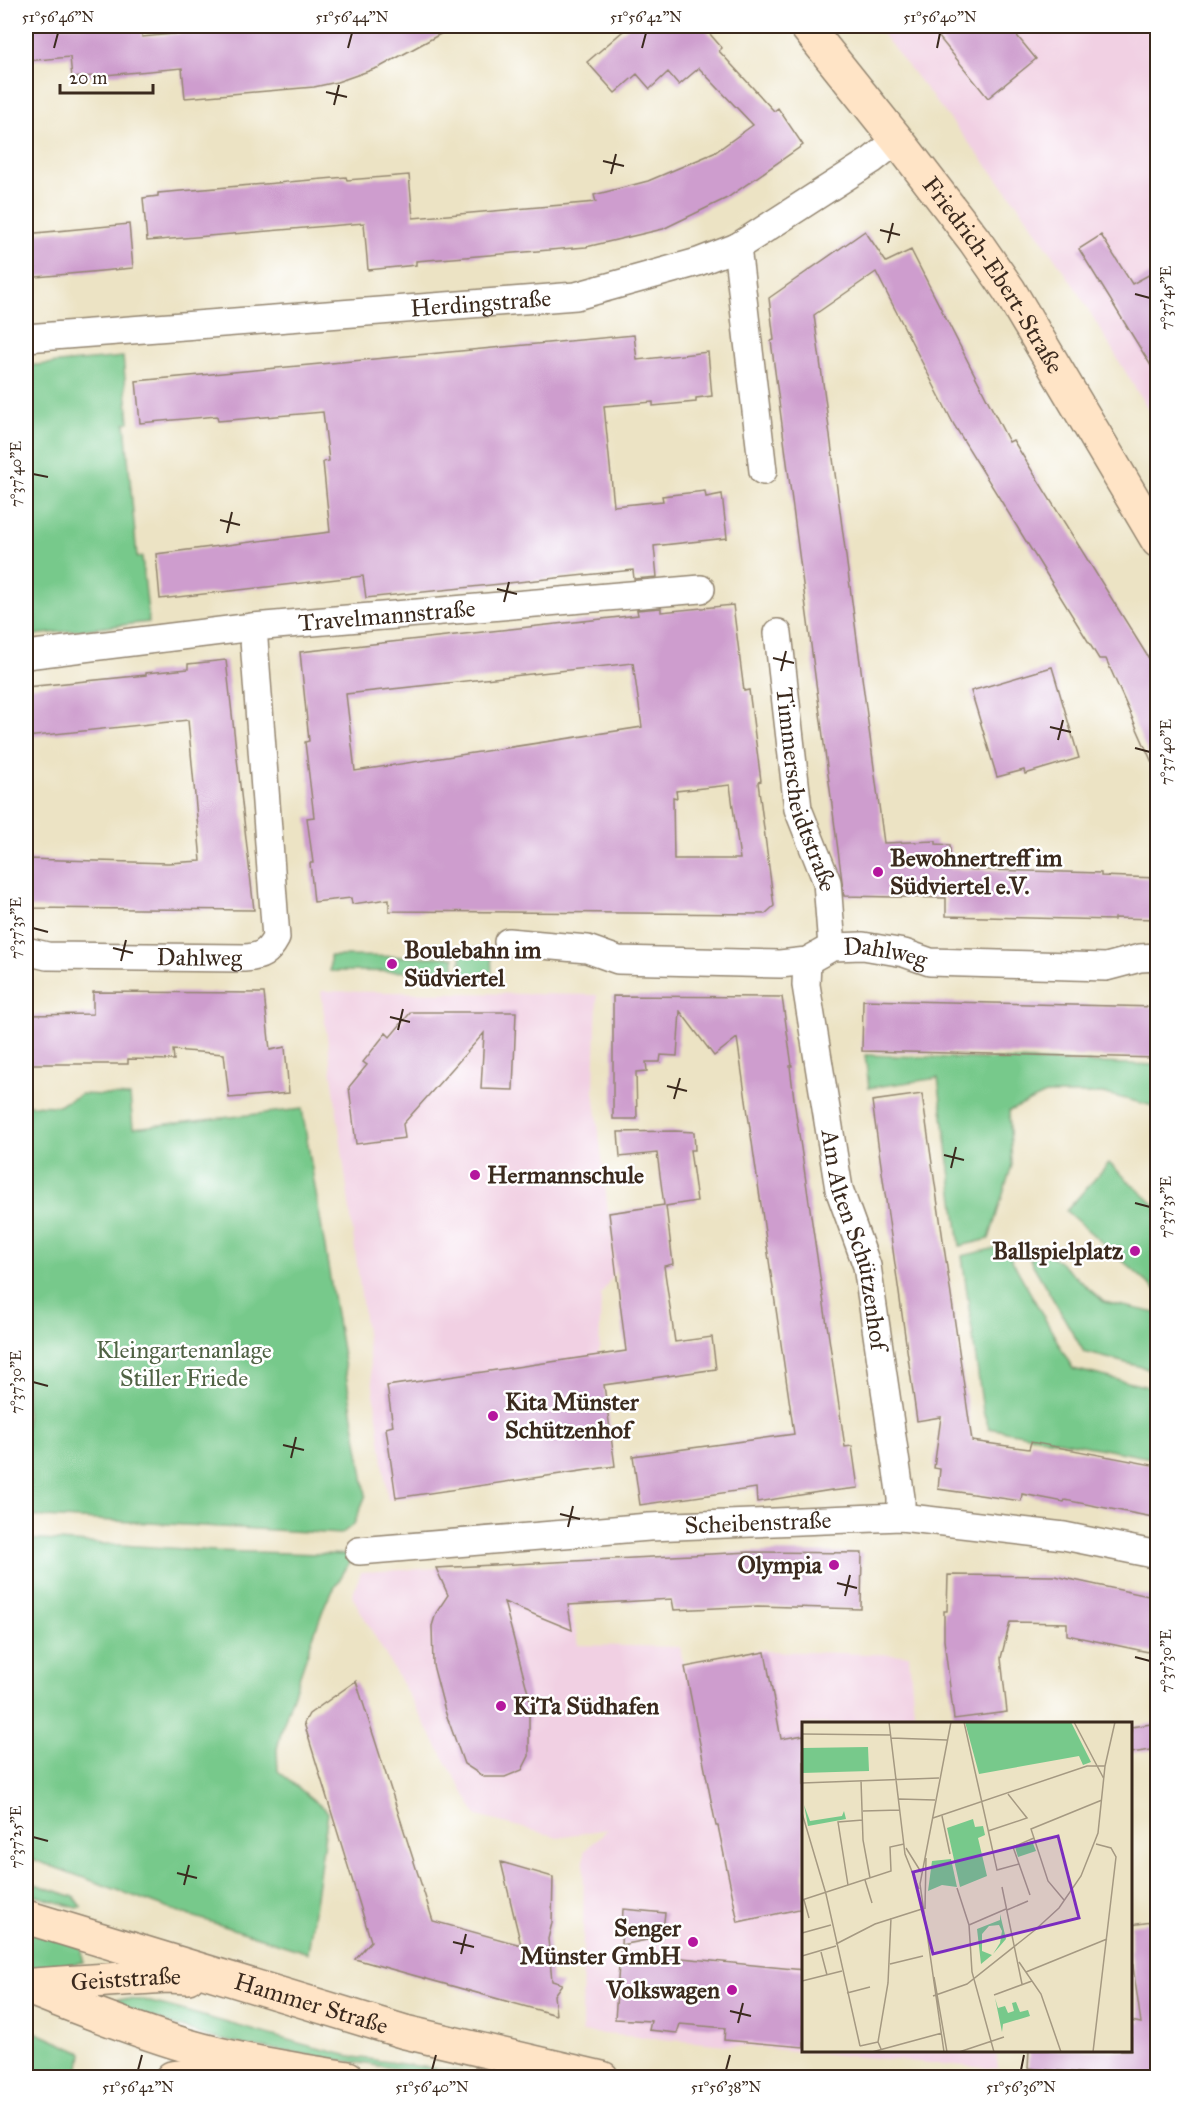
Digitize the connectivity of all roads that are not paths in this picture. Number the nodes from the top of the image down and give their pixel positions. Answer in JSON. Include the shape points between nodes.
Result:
{"nodes":[{"id":1,"x":806,"y":26,"type":"edge"},
{"id":2,"x":897,"y":140,"type":"junction"},
{"id":3,"x":737,"y":247,"type":"junction"},
{"id":4,"x":26,"y":338,"type":"edge"},
{"id":5,"x":763,"y":471,"type":"dead end"},
{"id":6,"x":1158,"y":542,"type":"edge"},
{"id":7,"x":701,"y":589,"type":"dead end"},
{"id":8,"x":253,"y":627,"type":"junction"},
{"id":9,"x":778,"y":633,"type":"dead end"},
{"id":10,"x":26,"y":655,"type":"edge"},
{"id":11,"x":508,"y":942,"type":"dead end"},
{"id":12,"x":832,"y":947,"type":"junction"},
{"id":13,"x":26,"y":951,"type":"edge"},
{"id":14,"x":1158,"y":957,"type":"edge"},
{"id":15,"x":807,"y":961,"type":"junction"},
{"id":16,"x":901,"y":1517,"type":"junction"},
{"id":17,"x":359,"y":1551,"type":"dead end"},
{"id":18,"x":1158,"y":1555,"type":"edge"},
{"id":19,"x":26,"y":1917,"type":"edge"},
{"id":20,"x":225,"y":1979,"type":"junction"},
{"id":21,"x":26,"y":1986,"type":"edge"},
{"id":22,"x":274,"y":2067,"type":"junction"},
{"id":23,"x":172,"y":2078,"type":"edge"},
{"id":24,"x":348,"y":2078,"type":"edge"},
{"id":25,"x":602,"y":2078,"type":"edge"}],
"edges":[{"from":1,"to":2,"type":"main road","name":"Friedrich-Ebert-Straße"},
{"from":2,"to":3,"type":"street","name":"Herdingstraße"},
{"from":2,"to":6,"type":"main road","name":"Friedrich-Ebert-Straße","via":[[1009,290]]},
{"from":3,"to":4,"type":"street","name":"Herdingstraße","via":[[576,296]]},
{"from":3,"to":5,"type":"street"},
{"from":7,"to":8,"type":"street","name":"Travelmannstraße"},
{"from":8,"to":10,"type":"street","name":"Travelmannstraße"},
{"from":8,"to":13,"type":"street","name":"Dahlweg","via":[[276,938],[270,950],[258,957],[47,956]]},
{"from":9,"to":12,"type":"street","name":"Timmerscheidtstraße","via":[[798,809],[826,882]]},
{"from":11,"to":15,"type":"street","name":"Dahlweg","via":[[587,949],[618,960],[780,964]]},
{"from":12,"to":14,"type":"street","name":"Dahlweg","via":[[863,946],[930,962],[1106,968]]},
{"from":12,"to":15,"type":"street","name":"Dahlweg"},
{"from":15,"to":16,"type":"street","name":"Am Alten Schützenhof","via":[[806,985],[839,1189],[867,1266]]},
{"from":16,"to":17,"type":"street","name":"Scheibenstraße","via":[[650,1527]]},
{"from":16,"to":18,"type":"street","name":"Scheibenstraße","via":[[1065,1536]]},
{"from":19,"to":20,"type":"main road","name":"Hammer Straße"},
{"from":20,"to":21,"type":"main road","name":"Geiststraße","via":[[167,1976]]},
{"from":20,"to":25,"type":"main road","name":"Hammer Straße","via":[[405,2032]]},
{"from":21,"to":22,"type":"main road","via":[[186,2045]]},
{"from":22,"to":23,"type":"main road"},
{"from":22,"to":24,"type":"main road"}]}
